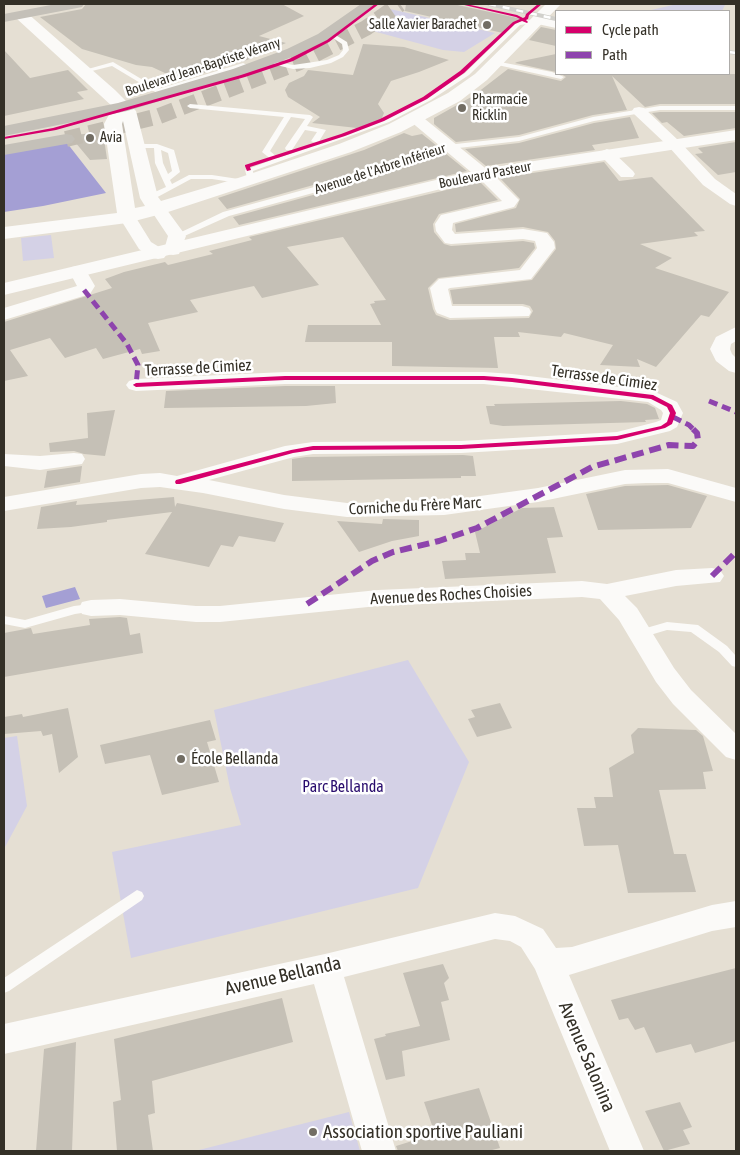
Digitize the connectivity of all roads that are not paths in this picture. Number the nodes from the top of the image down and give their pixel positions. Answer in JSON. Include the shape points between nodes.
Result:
{"nodes":[{"id":1,"x":77,"y":4,"type":"edge"},
{"id":2,"x":370,"y":4,"type":"edge"},
{"id":3,"x":554,"y":4,"type":"edge"},
{"id":4,"x":21,"y":15,"type":"junction"},
{"id":5,"x":4,"y":18,"type":"edge"},
{"id":6,"x":537,"y":21,"type":"junction"},
{"id":7,"x":555,"y":24,"type":"edge"},
{"id":8,"x":329,"y":33,"type":"junction"},
{"id":9,"x":267,"y":62,"type":"junction"},
{"id":10,"x":495,"y":63,"type":"junction"},
{"id":11,"x":251,"y":68,"type":"junction"},
{"id":12,"x":84,"y":71,"type":"junction"},
{"id":13,"x":560,"y":77,"type":"dead end"},
{"id":14,"x":190,"y":106,"type":"dead end"},
{"id":15,"x":736,"y":108,"type":"edge"},
{"id":16,"x":639,"y":111,"type":"junction"},
{"id":17,"x":127,"y":114,"type":"junction"},
{"id":18,"x":289,"y":115,"type":"junction"},
{"id":19,"x":409,"y":116,"type":"junction"},
{"id":20,"x":303,"y":128,"type":"junction"},
{"id":21,"x":4,"y":130,"type":"edge"},
{"id":22,"x":736,"y":135,"type":"edge"},
{"id":23,"x":66,"y":139,"type":"tunnel mouth"},
{"id":24,"x":315,"y":141,"type":"dead end"},
{"id":25,"x":674,"y":144,"type":"junction"},
{"id":26,"x":138,"y":146,"type":"junction"},
{"id":27,"x":157,"y":146,"type":"junction"},
{"id":28,"x":450,"y":147,"type":"junction"},
{"id":29,"x":289,"y":148,"type":"dead end"},
{"id":30,"x":4,"y":150,"type":"edge"},
{"id":31,"x":608,"y":154,"type":"junction"},
{"id":32,"x":278,"y":161,"type":"junction"},
{"id":33,"x":482,"y":174,"type":"junction"},
{"id":34,"x":627,"y":174,"type":"dead end"},
{"id":35,"x":166,"y":179,"type":"junction"},
{"id":36,"x":248,"y":180,"type":"junction"},
{"id":37,"x":176,"y":195,"type":"junction"},
{"id":38,"x":151,"y":197,"type":"junction"},
{"id":39,"x":124,"y":200,"type":"junction"},
{"id":40,"x":736,"y":201,"type":"edge"},
{"id":41,"x":4,"y":233,"type":"edge"},
{"id":42,"x":163,"y":246,"type":"junction"},
{"id":43,"x":78,"y":271,"type":"junction"},
{"id":44,"x":4,"y":289,"type":"edge"},
{"id":45,"x":522,"y":312,"type":"dead end"},
{"id":46,"x":4,"y":314,"type":"edge"},
{"id":47,"x":736,"y":333,"type":"edge"},
{"id":48,"x":736,"y":367,"type":"edge"},
{"id":49,"x":136,"y":385,"type":"dead end"},
{"id":50,"x":74,"y":459,"type":"dead end"},
{"id":51,"x":4,"y":460,"type":"edge"},
{"id":52,"x":178,"y":482,"type":"junction"},
{"id":53,"x":736,"y":495,"type":"edge"},
{"id":54,"x":4,"y":504,"type":"edge"},
{"id":55,"x":712,"y":576,"type":"dead end"},
{"id":56,"x":607,"y":592,"type":"junction"},
{"id":57,"x":91,"y":608,"type":"joint"},
{"id":58,"x":4,"y":620,"type":"edge"},
{"id":59,"x":640,"y":634,"type":"junction"},
{"id":60,"x":736,"y":663,"type":"edge"},
{"id":61,"x":736,"y":750,"type":"edge"},
{"id":62,"x":137,"y":896,"type":"dead end"},
{"id":63,"x":736,"y":914,"type":"edge"},
{"id":64,"x":548,"y":962,"type":"junction"},
{"id":65,"x":325,"y":968,"type":"junction"},
{"id":66,"x":4,"y":986,"type":"edge"},
{"id":67,"x":4,"y":1039,"type":"edge"},
{"id":68,"x":379,"y":1151,"type":"edge"},
{"id":69,"x":627,"y":1151,"type":"edge"}],
"edges":[{"from":1,"to":4,"type":"main road"},
{"from":2,"to":8,"type":"main road","name":"Boulevard Jean-Baptiste Vérany"},
{"from":3,"to":6,"type":"main road"},
{"from":4,"to":5,"type":"main road"},
{"from":4,"to":12,"type":"main road"},
{"from":6,"to":7,"type":"street"},
{"from":6,"to":10,"type":"main road"},
{"from":6,"to":19,"type":"lane","via":[[518,24],[467,74]]},
{"from":8,"to":9,"type":"main road","name":"Boulevard Jean-Baptiste Vérany"},
{"from":8,"to":9,"type":"lane","via":[[345,43],[346,50],[329,62],[292,67]]},
{"from":9,"to":11,"type":"main road","name":"Boulevard Jean-Baptiste Vérany"},
{"from":10,"to":13,"type":"lane"},
{"from":10,"to":19,"type":"main road","via":[[454,97]]},
{"from":11,"to":12,"type":"lane","via":[[244,65],[157,91],[113,64]]},
{"from":11,"to":17,"type":"main road","name":"Boulevard Jean-Baptiste Vérany"},
{"from":12,"to":17,"type":"main road"},
{"from":14,"to":18,"type":"lane"},
{"from":15,"to":16,"type":"lane","name":"Avenue de l'Arbre Inférieur"},
{"from":16,"to":25,"type":"street"},
{"from":16,"to":28,"type":"lane","name":"Avenue de l'Arbre Inférieur","via":[[593,119],[518,139]]},
{"from":17,"to":21,"type":"main road","name":"Boulevard Jean-Baptiste Vérany"},
{"from":17,"to":26,"type":"main road"},
{"from":17,"to":39,"type":"main road","via":[[113,124]]},
{"from":18,"to":20,"type":"lane","via":[[310,117]]},
{"from":18,"to":32,"type":"lane","via":[[266,152]]},
{"from":19,"to":28,"type":"street"},
{"from":19,"to":32,"type":"lane"},
{"from":19,"to":36,"type":"main road","via":[[346,148]]},
{"from":20,"to":24,"type":"lane","via":[[322,130]]},
{"from":20,"to":29,"type":"lane"},
{"from":22,"to":25,"type":"main road","name":"Boulevard Pasteur"},
{"from":23,"to":30,"type":"main road"},
{"from":25,"to":31,"type":"main road","name":"Boulevard Pasteur"},
{"from":25,"to":40,"type":"street","via":[[709,182]]},
{"from":26,"to":27,"type":"lane"},
{"from":26,"to":38,"type":"main road"},
{"from":27,"to":35,"type":"lane","via":[[159,163]]},
{"from":27,"to":35,"type":"lane","via":[[170,152],[176,172]]},
{"from":28,"to":33,"type":"street"},
{"from":28,"to":42,"type":"lane","name":"Avenue de l'Arbre Inférieur","via":[[339,183],[226,214]]},
{"from":31,"to":33,"type":"main road","name":"Boulevard Pasteur"},
{"from":31,"to":34,"type":"street"},
{"from":32,"to":36,"type":"lane","via":[[249,170]]},
{"from":33,"to":42,"type":"main road","name":"Boulevard Pasteur","via":[[237,232]]},
{"from":33,"to":45,"type":"street","via":[[511,200],[508,204],[447,219],[442,224],[451,239],[532,234],[541,237],[546,248],[525,275],[445,283],[439,288],[444,308],[450,312]]},
{"from":35,"to":37,"type":"lane"},
{"from":36,"to":37,"type":"main road"},
{"from":37,"to":38,"type":"main road"},
{"from":38,"to":39,"type":"main road"},
{"from":38,"to":39,"type":"main road"},
{"from":38,"to":42,"type":"street"},
{"from":39,"to":41,"type":"main road","via":[[26,230]]},
{"from":39,"to":42,"type":"street"},
{"from":42,"to":43,"type":"main road","name":"Boulevard Pasteur"},
{"from":43,"to":44,"type":"main road","name":"Boulevard Pasteur"},
{"from":43,"to":46,"type":"street","via":[[86,286],[84,290]]},
{"from":47,"to":48,"type":"street","via":[[723,341],[720,349],[723,357]]},
{"from":49,"to":52,"type":"street","name":"Terrasse de Cimiez","via":[[285,378],[493,378],[653,397],[670,406],[673,413],[670,423],[662,427],[617,438],[461,448],[312,448]]},
{"from":50,"to":51,"type":"street","via":[[40,462]]},
{"from":52,"to":53,"type":"street","name":"Corniche du Frère Marc","via":[[347,510],[478,504],[625,476],[668,476]]},
{"from":52,"to":54,"type":"street","name":"Corniche du Frère Marc","via":[[141,481]]},
{"from":55,"to":56,"type":"street","name":"Avenue des Roches Choisies","via":[[676,578]]},
{"from":56,"to":57,"type":"street","name":"Avenue des Roches Choisies","via":[[582,589],[378,598],[220,614]]},
{"from":56,"to":59,"type":"street","via":[[628,614]]},
{"from":57,"to":58,"type":"lane","via":[[25,624]]},
{"from":59,"to":60,"type":"lane","via":[[667,626],[694,628]]},
{"from":59,"to":61,"type":"street","via":[[682,697]]},
{"from":62,"to":66,"type":"lane"},
{"from":63,"to":64,"type":"street","via":[[712,918],[572,961]]},
{"from":64,"to":65,"type":"street","name":"Avenue Bellanda","via":[[532,938],[515,929],[495,926]]},
{"from":64,"to":69,"type":"street","name":"Avenue Salonina"},
{"from":65,"to":67,"type":"street","name":"Avenue Bellanda"},
{"from":65,"to":68,"type":"street"}]}
